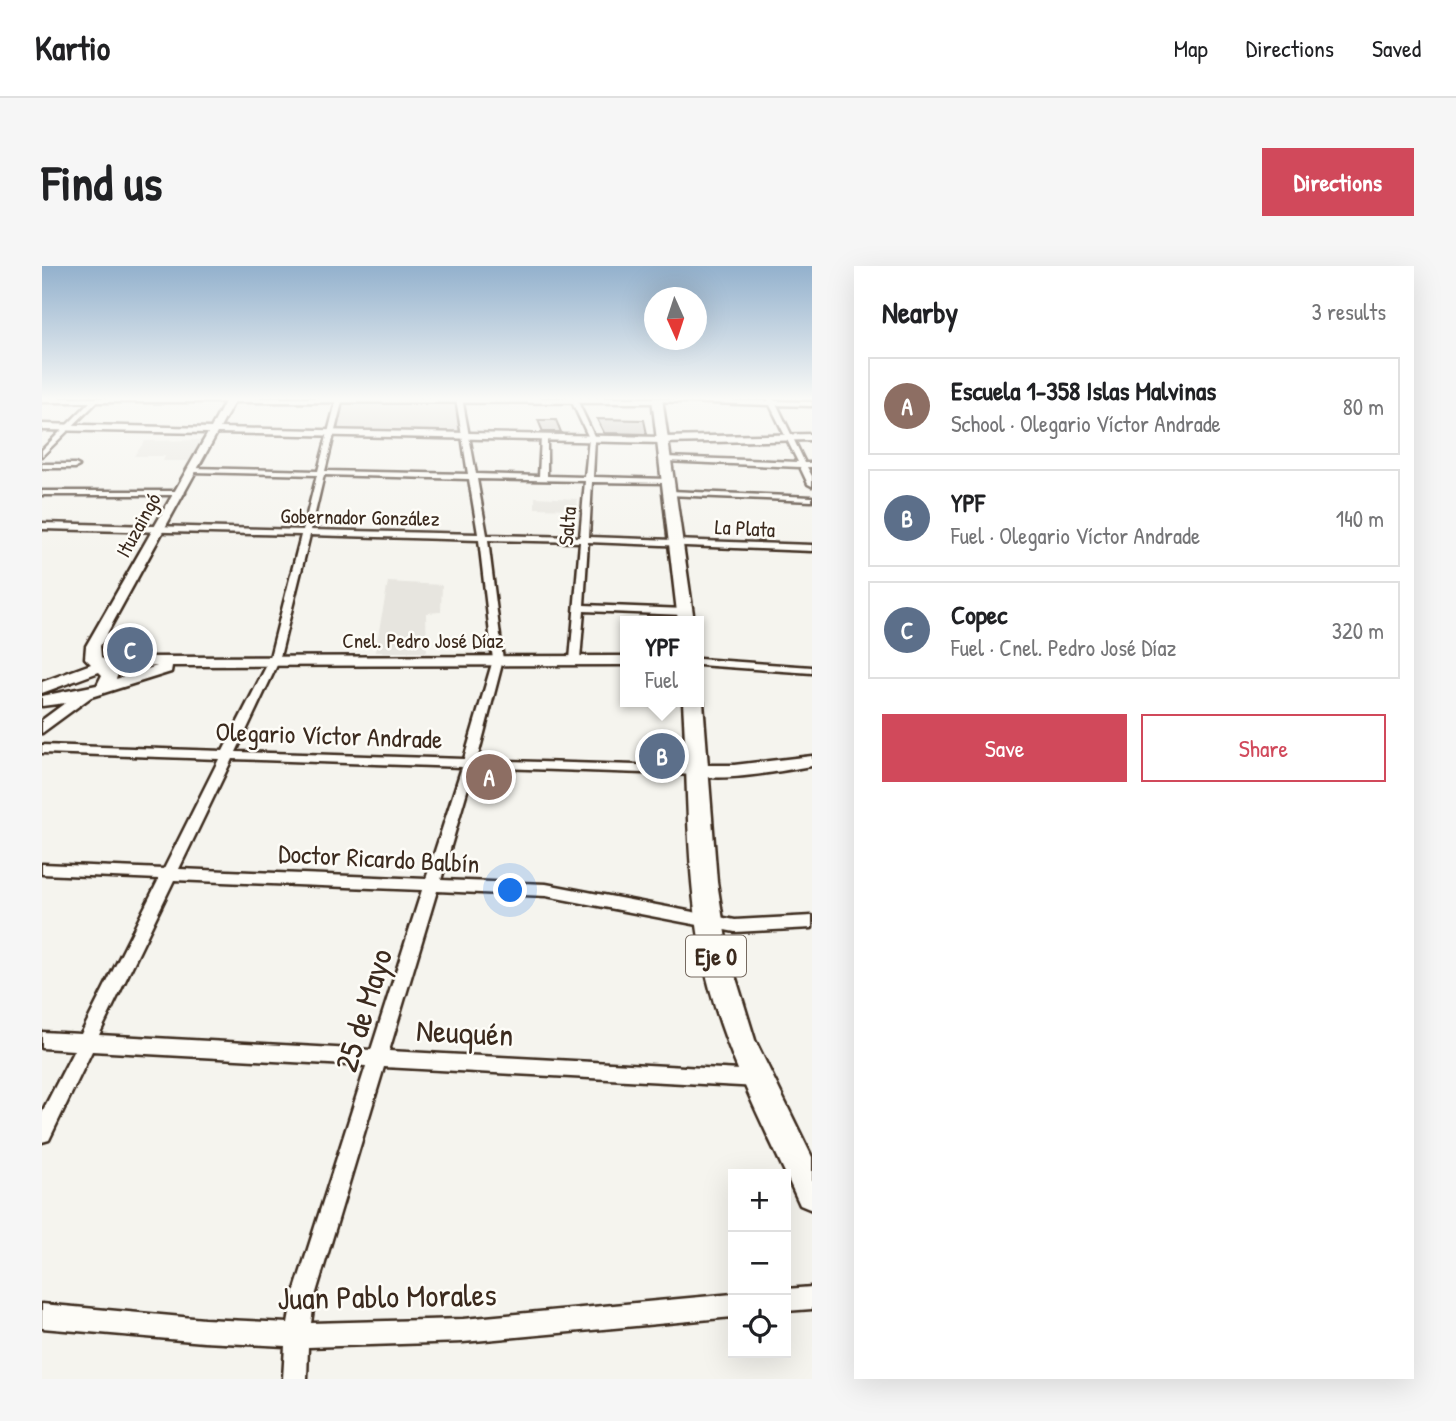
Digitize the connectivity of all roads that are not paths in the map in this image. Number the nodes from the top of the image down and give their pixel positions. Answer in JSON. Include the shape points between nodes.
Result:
{"nodes":[{"id":1,"x":204,"y":450,"type":"edge"},
{"id":2,"x":328,"y":450,"type":"edge"},
{"id":3,"x":467,"y":450,"type":"edge"},
{"id":4,"x":544,"y":450,"type":"edge"},
{"id":5,"x":591,"y":450,"type":"edge"},
{"id":6,"x":664,"y":450,"type":"edge"},
{"id":7,"x":796,"y":450,"type":"edge"},
{"id":8,"x":665,"y":459,"type":"junction"},
{"id":9,"x":812,"y":465,"type":"edge"},
{"id":10,"x":42,"y":466,"type":"edge"},
{"id":11,"x":75,"y":466,"type":"dead end"},
{"id":12,"x":803,"y":466,"type":"junction"},
{"id":13,"x":193,"y":470,"type":"junction"},
{"id":14,"x":321,"y":473,"type":"junction"},
{"id":15,"x":471,"y":476,"type":"junction"},
{"id":16,"x":543,"y":478,"type":"junction"},
{"id":17,"x":589,"y":479,"type":"junction"},
{"id":18,"x":812,"y":484,"type":"edge"},
{"id":19,"x":669,"y":487,"type":"junction"},
{"id":20,"x":42,"y":493,"type":"edge"},
{"id":21,"x":181,"y":493,"type":"junction"},
{"id":22,"x":812,"y":499,"type":"edge"},
{"id":23,"x":42,"y":526,"type":"edge"},
{"id":24,"x":161,"y":530,"type":"junction"},
{"id":25,"x":308,"y":533,"type":"junction"},
{"id":26,"x":482,"y":537,"type":"junction"},
{"id":27,"x":583,"y":539,"type":"junction"},
{"id":28,"x":677,"y":542,"type":"junction"},
{"id":29,"x":812,"y":548,"type":"edge"},
{"id":30,"x":579,"y":608,"type":"junction"},
{"id":31,"x":673,"y":616,"type":"edge"},
{"id":32,"x":685,"y":616,"type":"edge"},
{"id":33,"x":498,"y":660,"type":"junction"},
{"id":34,"x":575,"y":660,"type":"junction"},
{"id":35,"x":620,"y":660,"type":"edge"},
{"id":36,"x":274,"y":661,"type":"junction"},
{"id":37,"x":221,"y":662,"type":"junction"},
{"id":38,"x":704,"y":662,"type":"edge"},
{"id":39,"x":98,"y":668,"type":"junction"},
{"id":40,"x":812,"y":670,"type":"edge"},
{"id":41,"x":104,"y":687,"type":"junction"},
{"id":42,"x":47,"y":694,"type":"edge"},
{"id":43,"x":86,"y":695,"type":"junction"},
{"id":44,"x":693,"y":707,"type":"edge"},
{"id":45,"x":46,"y":725,"type":"edge"},
{"id":46,"x":42,"y":749,"type":"edge"},
{"id":47,"x":229,"y":755,"type":"junction"},
{"id":48,"x":470,"y":761,"type":"junction"},
{"id":49,"x":812,"y":761,"type":"edge"},
{"id":50,"x":699,"y":771,"type":"junction"},
{"id":51,"x":42,"y":869,"type":"edge"},
{"id":52,"x":169,"y":873,"type":"junction"},
{"id":53,"x":432,"y":885,"type":"junction"},
{"id":54,"x":812,"y":922,"type":"edge"},
{"id":55,"x":710,"y":923,"type":"junction"},
{"id":56,"x":42,"y":1040,"type":"edge"},
{"id":57,"x":85,"y":1042,"type":"junction"},
{"id":58,"x":379,"y":1057,"type":"junction"},
{"id":59,"x":759,"y":1079,"type":"junction"},
{"id":60,"x":42,"y":1133,"type":"edge"},
{"id":61,"x":812,"y":1192,"type":"edge"},
{"id":62,"x":812,"y":1298,"type":"edge"},
{"id":63,"x":791,"y":1300,"type":"edge"},
{"id":64,"x":728,"y":1306,"type":"edge"},
{"id":65,"x":42,"y":1316,"type":"edge"},
{"id":66,"x":297,"y":1335,"type":"junction"},
{"id":67,"x":295,"y":1379,"type":"edge"}],
"edges":[{"from":1,"to":13,"type":"street","name":"Ituzaingó"},
{"from":2,"to":14,"type":"street"},
{"from":3,"to":15,"type":"street"},
{"from":4,"to":16,"type":"street"},
{"from":5,"to":17,"type":"street","name":"Salta"},
{"from":6,"to":8,"type":"main road"},
{"from":7,"to":12,"type":"street"},
{"from":8,"to":12,"type":"street"},
{"from":8,"to":19,"type":"main road"},
{"from":9,"to":12,"type":"street"},
{"from":10,"to":11,"type":"street"},
{"from":12,"to":18,"type":"street"},
{"from":13,"to":14,"type":"street"},
{"from":13,"to":21,"type":"street","name":"Ituzaingó"},
{"from":14,"to":15,"type":"street"},
{"from":14,"to":25,"type":"street"},
{"from":15,"to":16,"type":"street"},
{"from":15,"to":26,"type":"street"},
{"from":16,"to":17,"type":"street"},
{"from":17,"to":19,"type":"street"},
{"from":17,"to":27,"type":"street","name":"Salta"},
{"from":19,"to":22,"type":"street"},
{"from":19,"to":28,"type":"main road"},
{"from":20,"to":21,"type":"street"},
{"from":21,"to":24,"type":"street","name":"Ituzaingó"},
{"from":23,"to":24,"type":"street","name":"Gobernador González"},
{"from":24,"to":25,"type":"street","name":"Gobernador González"},
{"from":24,"to":39,"type":"street","name":"Ituzaingó","via":[[93,646]]},
{"from":25,"to":26,"type":"street","name":"Gobernador González"},
{"from":25,"to":36,"type":"street"},
{"from":26,"to":27,"type":"street","name":"Gobernador González"},
{"from":26,"to":33,"type":"street"},
{"from":27,"to":28,"type":"street","name":"Gobernador González"},
{"from":27,"to":30,"type":"street","name":"Salta"},
{"from":28,"to":29,"type":"street","name":"La Plata"},
{"from":28,"to":32,"type":"main road"},
{"from":30,"to":31,"type":"street"},
{"from":30,"to":34,"type":"street","name":"Salta"},
{"from":33,"to":34,"type":"street","name":"Cnel. Pedro José Díaz"},
{"from":33,"to":36,"type":"street","name":"Cnel. Pedro José Díaz"},
{"from":33,"to":48,"type":"street","name":"25 de Mayo"},
{"from":34,"to":35,"type":"street","name":"Cnel. Pedro José Díaz"},
{"from":36,"to":37,"type":"street","name":"Cnel. Pedro José Díaz"},
{"from":36,"to":47,"type":"street"},
{"from":37,"to":39,"type":"street","name":"Cnel. Pedro José Díaz","via":[[132,662]]},
{"from":37,"to":41,"type":"street","name":"Cnel. Pedro José Díaz","via":[[150,673]]},
{"from":38,"to":40,"type":"street"},
{"from":39,"to":41,"type":"street","via":[[111,676]]},
{"from":39,"to":42,"type":"street","name":"Cnel. Pedro José Díaz"},
{"from":41,"to":43,"type":"street","name":"Cnel. Pedro José Díaz"},
{"from":42,"to":43,"type":"street","name":"Cnel. Pedro José Díaz"},
{"from":42,"to":45,"type":"street"},
{"from":43,"to":45,"type":"street"},
{"from":44,"to":50,"type":"main road","number":"Eje 0"},
{"from":46,"to":47,"type":"street","name":"Olegario Víctor Andrade"},
{"from":47,"to":48,"type":"street","name":"Olegario Víctor Andrade"},
{"from":47,"to":52,"type":"street"},
{"from":48,"to":50,"type":"street","name":"Olegario Víctor Andrade"},
{"from":48,"to":53,"type":"street","name":"25 de Mayo"},
{"from":49,"to":50,"type":"street"},
{"from":50,"to":55,"type":"main road","number":"Eje 0"},
{"from":51,"to":52,"type":"street","name":"Doctor Ricardo Balbín"},
{"from":52,"to":53,"type":"street","name":"Doctor Ricardo Balbín"},
{"from":52,"to":57,"type":"street"},
{"from":53,"to":55,"type":"street","name":"Doctor Ricardo Balbín","via":[[563,892]]},
{"from":53,"to":58,"type":"street","name":"25 de Mayo"},
{"from":54,"to":55,"type":"street","name":"Doctor Ricardo Balbín","via":[[748,927]]},
{"from":55,"to":59,"type":"main road","number":"Eje 0","via":[[723,989]]},
{"from":56,"to":57,"type":"street","name":"Neuquén"},
{"from":57,"to":58,"type":"street","name":"Neuquén"},
{"from":57,"to":60,"type":"street"},
{"from":58,"to":59,"type":"street","name":"Neuquén"},
{"from":58,"to":66,"type":"street","name":"25 de Mayo","via":[[304,1296]]},
{"from":59,"to":61,"type":"main road","number":"Eje 0"},
{"from":62,"to":63,"type":"street"},
{"from":64,"to":66,"type":"street","name":"Juan Pablo Morales","via":[[528,1326]]},
{"from":65,"to":66,"type":"street","name":"Juan Pablo Morales"},
{"from":66,"to":67,"type":"street","name":"25 de Mayo"}]}
